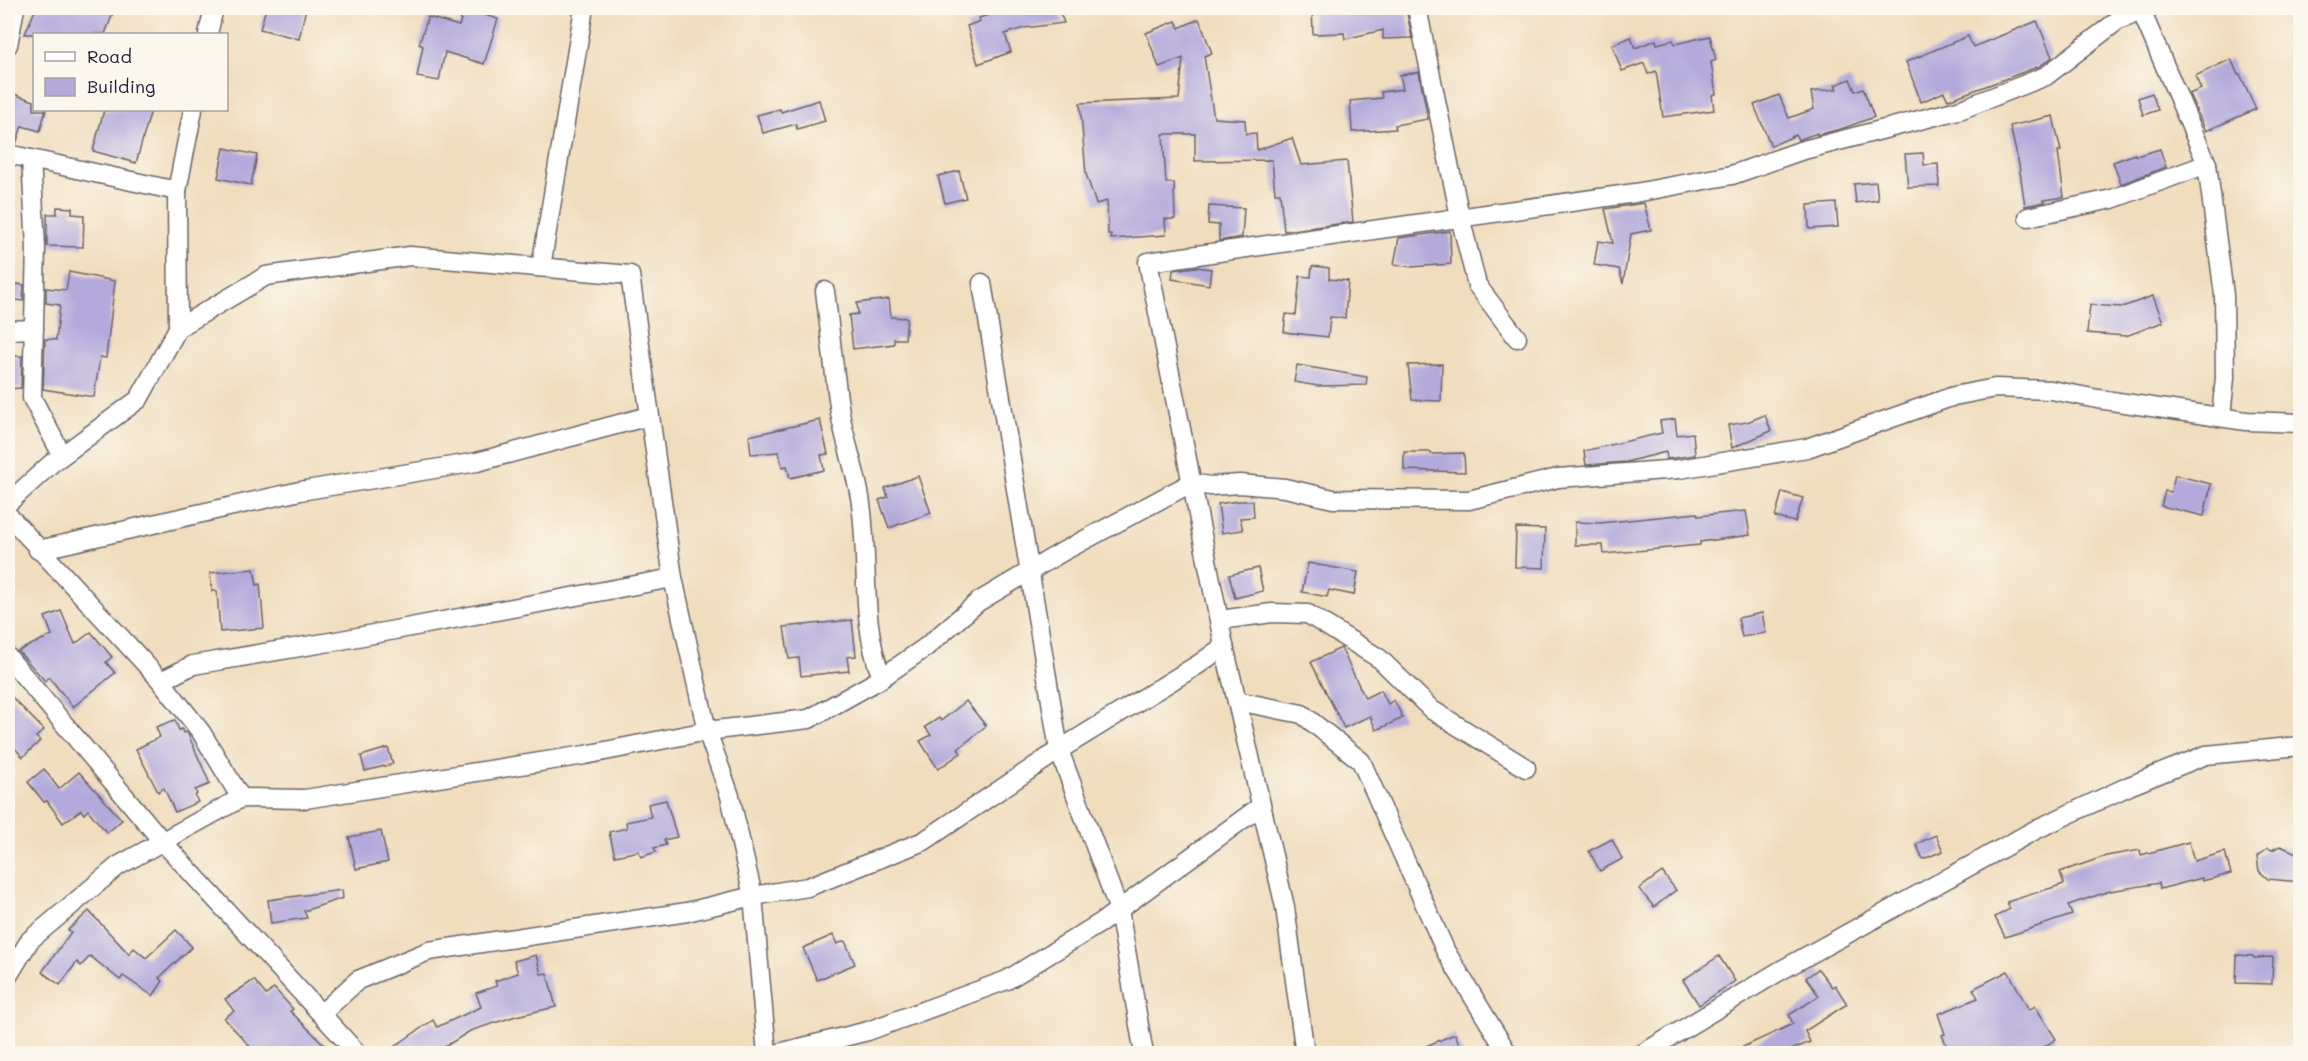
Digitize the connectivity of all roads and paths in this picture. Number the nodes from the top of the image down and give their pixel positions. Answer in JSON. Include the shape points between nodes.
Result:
{"nodes":[{"id":1,"x":15,"y":8,"type":"edge"},
{"id":2,"x":214,"y":8,"type":"edge"},
{"id":3,"x":585,"y":8,"type":"edge"},
{"id":4,"x":1417,"y":8,"type":"edge"},
{"id":5,"x":2144,"y":9,"type":"edge"},
{"id":6,"x":208,"y":33,"type":"edge"},
{"id":7,"x":8,"y":45,"type":"edge"},
{"id":8,"x":194,"y":111,"type":"edge"},
{"id":9,"x":8,"y":154,"type":"edge"},
{"id":10,"x":31,"y":159,"type":"junction"},
{"id":11,"x":2207,"y":164,"type":"junction"},
{"id":12,"x":177,"y":190,"type":"junction"},
{"id":13,"x":1460,"y":217,"type":"junction"},
{"id":14,"x":2028,"y":217,"type":"dead end"},
{"id":15,"x":541,"y":267,"type":"junction"},
{"id":16,"x":982,"y":283,"type":"dead end"},
{"id":17,"x":825,"y":291,"type":"dead end"},
{"id":18,"x":178,"y":328,"type":"junction"},
{"id":19,"x":34,"y":329,"type":"junction"},
{"id":20,"x":8,"y":330,"type":"edge"},
{"id":21,"x":1517,"y":338,"type":"dead end"},
{"id":22,"x":649,"y":416,"type":"junction"},
{"id":23,"x":2221,"y":416,"type":"junction"},
{"id":24,"x":2301,"y":423,"type":"edge"},
{"id":25,"x":62,"y":455,"type":"junction"},
{"id":26,"x":1191,"y":483,"type":"junction"},
{"id":27,"x":8,"y":503,"type":"edge"},
{"id":28,"x":8,"y":515,"type":"edge"},
{"id":29,"x":38,"y":550,"type":"junction"},
{"id":30,"x":1030,"y":571,"type":"junction"},
{"id":31,"x":673,"y":578,"type":"junction"},
{"id":32,"x":1220,"y":620,"type":"junction"},
{"id":33,"x":1224,"y":646,"type":"junction"},
{"id":34,"x":8,"y":657,"type":"edge"},
{"id":35,"x":882,"y":678,"type":"junction"},
{"id":36,"x":161,"y":681,"type":"junction"},
{"id":37,"x":1237,"y":701,"type":"junction"},
{"id":38,"x":707,"y":731,"type":"junction"},
{"id":39,"x":2301,"y":746,"type":"edge"},
{"id":40,"x":1059,"y":750,"type":"junction"},
{"id":41,"x":1526,"y":768,"type":"dead end"},
{"id":42,"x":242,"y":798,"type":"junction"},
{"id":43,"x":1261,"y":806,"type":"junction"},
{"id":44,"x":163,"y":842,"type":"junction"},
{"id":45,"x":753,"y":896,"type":"junction"},
{"id":46,"x":1119,"y":910,"type":"junction"},
{"id":47,"x":10,"y":968,"type":"edge"},
{"id":48,"x":321,"y":1014,"type":"junction"},
{"id":49,"x":358,"y":1053,"type":"edge"},
{"id":50,"x":767,"y":1053,"type":"edge"},
{"id":51,"x":775,"y":1053,"type":"edge"},
{"id":52,"x":1144,"y":1053,"type":"edge"},
{"id":53,"x":1305,"y":1053,"type":"edge"},
{"id":54,"x":1508,"y":1053,"type":"edge"},
{"id":55,"x":1642,"y":1053,"type":"edge"}],
"edges":[{"from":1,"to":7,"type":"street"},
{"from":2,"to":6,"type":"street"},
{"from":3,"to":15,"type":"street"},
{"from":4,"to":13,"type":"street"},
{"from":5,"to":11,"type":"street"},
{"from":5,"to":13,"type":"street","via":[[2117,21],[2046,76],[1962,109],[1800,151],[1732,176]]},
{"from":8,"to":12,"type":"street"},
{"from":9,"to":10,"type":"street"},
{"from":10,"to":12,"type":"street"},
{"from":10,"to":19,"type":"street","via":[[36,247]]},
{"from":11,"to":14,"type":"street","via":[[2112,199]]},
{"from":11,"to":23,"type":"street","via":[[2224,295],[2225,378]]},
{"from":12,"to":18,"type":"street"},
{"from":13,"to":21,"type":"street","via":[[1477,285]]},
{"from":13,"to":26,"type":"street","via":[[1148,262]]},
{"from":15,"to":18,"type":"street","via":[[410,256],[266,276]]},
{"from":15,"to":22,"type":"street","via":[[630,275]]},
{"from":16,"to":30,"type":"street"},
{"from":17,"to":35,"type":"street","via":[[841,415],[860,498],[873,656]]},
{"from":18,"to":25,"type":"street","via":[[139,399]]},
{"from":19,"to":20,"type":"street"},
{"from":19,"to":25,"type":"street","via":[[33,398]]},
{"from":22,"to":29,"type":"street","via":[[477,462],[300,491]]},
{"from":22,"to":31,"type":"street"},
{"from":23,"to":24,"type":"street"},
{"from":23,"to":26,"type":"street","via":[[2051,390],[1995,388],[1954,396],[1806,448],[1679,469],[1558,478],[1469,500],[1333,500],[1285,488]]},
{"from":25,"to":27,"type":"street"},
{"from":26,"to":30,"type":"street"},
{"from":26,"to":32,"type":"street"},
{"from":28,"to":29,"type":"street"},
{"from":29,"to":36,"type":"street"},
{"from":30,"to":35,"type":"street","via":[[978,602],[926,647]]},
{"from":30,"to":40,"type":"street"},
{"from":31,"to":36,"type":"street","via":[[193,665]]},
{"from":31,"to":38,"type":"street"},
{"from":32,"to":33,"type":"street"},
{"from":32,"to":41,"type":"street","via":[[1272,613],[1308,614],[1380,659],[1432,710]]},
{"from":33,"to":37,"type":"street"},
{"from":33,"to":40,"type":"street"},
{"from":34,"to":44,"type":"street"},
{"from":35,"to":38,"type":"street","via":[[809,720]]},
{"from":36,"to":42,"type":"street","via":[[201,732]]},
{"from":37,"to":43,"type":"street"},
{"from":37,"to":54,"type":"street","via":[[1302,714],[1361,761],[1446,952]]},
{"from":38,"to":42,"type":"street","via":[[573,757],[305,799]]},
{"from":38,"to":45,"type":"street","via":[[730,796]]},
{"from":39,"to":55,"type":"street","via":[[2205,755],[2098,800],[2037,829],[1778,972]]},
{"from":40,"to":45,"type":"street","via":[[924,841],[808,887]]},
{"from":40,"to":46,"type":"street"},
{"from":42,"to":44,"type":"street"},
{"from":43,"to":46,"type":"street"},
{"from":43,"to":53,"type":"street","via":[[1285,907]]},
{"from":44,"to":47,"type":"street","via":[[118,866],[90,887],[30,940]]},
{"from":44,"to":48,"type":"street"},
{"from":45,"to":48,"type":"street","via":[[687,912],[429,951],[358,980]]},
{"from":45,"to":50,"type":"street"},
{"from":46,"to":51,"type":"street","via":[[1007,980],[867,1031]]},
{"from":46,"to":52,"type":"street"},
{"from":48,"to":49,"type":"street"}]}
